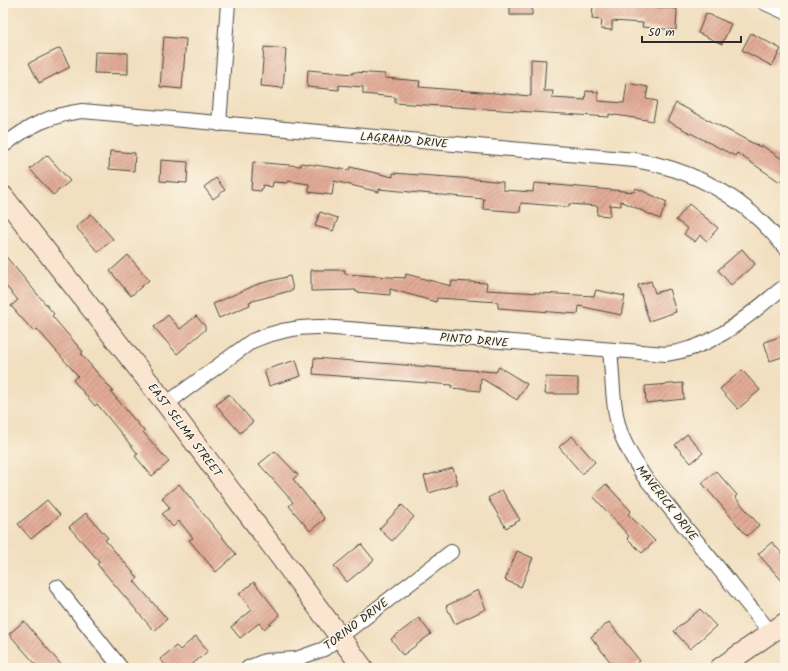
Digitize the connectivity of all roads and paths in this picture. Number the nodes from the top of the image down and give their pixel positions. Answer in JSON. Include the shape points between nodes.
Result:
{"nodes":[{"id":1,"x":228,"y":3,"type":"edge"},
{"id":2,"x":764,"y":3,"type":"edge"},
{"id":3,"x":785,"y":12,"type":"edge"},
{"id":4,"x":219,"y":124,"type":"junction"},
{"id":5,"x":3,"y":146,"type":"edge"},
{"id":6,"x":3,"y":196,"type":"edge"},
{"id":7,"x":785,"y":248,"type":"edge"},
{"id":8,"x":785,"y":286,"type":"edge"},
{"id":9,"x":610,"y":351,"type":"junction"},
{"id":10,"x":166,"y":404,"type":"junction"},
{"id":11,"x":451,"y":552,"type":"dead end"},
{"id":12,"x":57,"y":587,"type":"dead end"},
{"id":13,"x":778,"y":628,"type":"edge"},
{"id":14,"x":340,"y":637,"type":"junction"},
{"id":15,"x":121,"y":668,"type":"edge"},
{"id":16,"x":248,"y":668,"type":"edge"},
{"id":17,"x":363,"y":668,"type":"edge"},
{"id":18,"x":720,"y":668,"type":"edge"}],
"edges":[{"from":1,"to":4,"type":"street"},
{"from":2,"to":3,"type":"street"},
{"from":4,"to":5,"type":"street","name":"LAGRAND DRIVE","via":[[82,111],[50,117],[36,123],[21,131]]},
{"from":4,"to":7,"type":"street","name":"LAGRAND DRIVE","via":[[652,163],[702,180],[733,198],[761,220]]},
{"from":6,"to":10,"type":"street","name":"EAST SELMA STREET"},
{"from":8,"to":9,"type":"street","name":"PINTO DRIVE","via":[[720,337],[699,347],[666,354]]},
{"from":9,"to":10,"type":"street","name":"PINTO DRIVE","via":[[322,327],[293,328],[272,333],[252,342]]},
{"from":9,"to":13,"type":"street","name":"MAVERICK DRIVE","via":[[616,417],[620,432],[634,460],[644,475]]},
{"from":10,"to":14,"type":"street","name":"EAST SELMA STREET"},
{"from":11,"to":14,"type":"street","name":"TORINO DRIVE"},
{"from":12,"to":15,"type":"street"},
{"from":13,"to":18,"type":"street"},
{"from":14,"to":16,"type":"street","name":"TORINO DRIVE","via":[[324,649],[310,655],[296,659],[265,661]]},
{"from":14,"to":17,"type":"street","name":"EAST SELMA STREET"}]}
